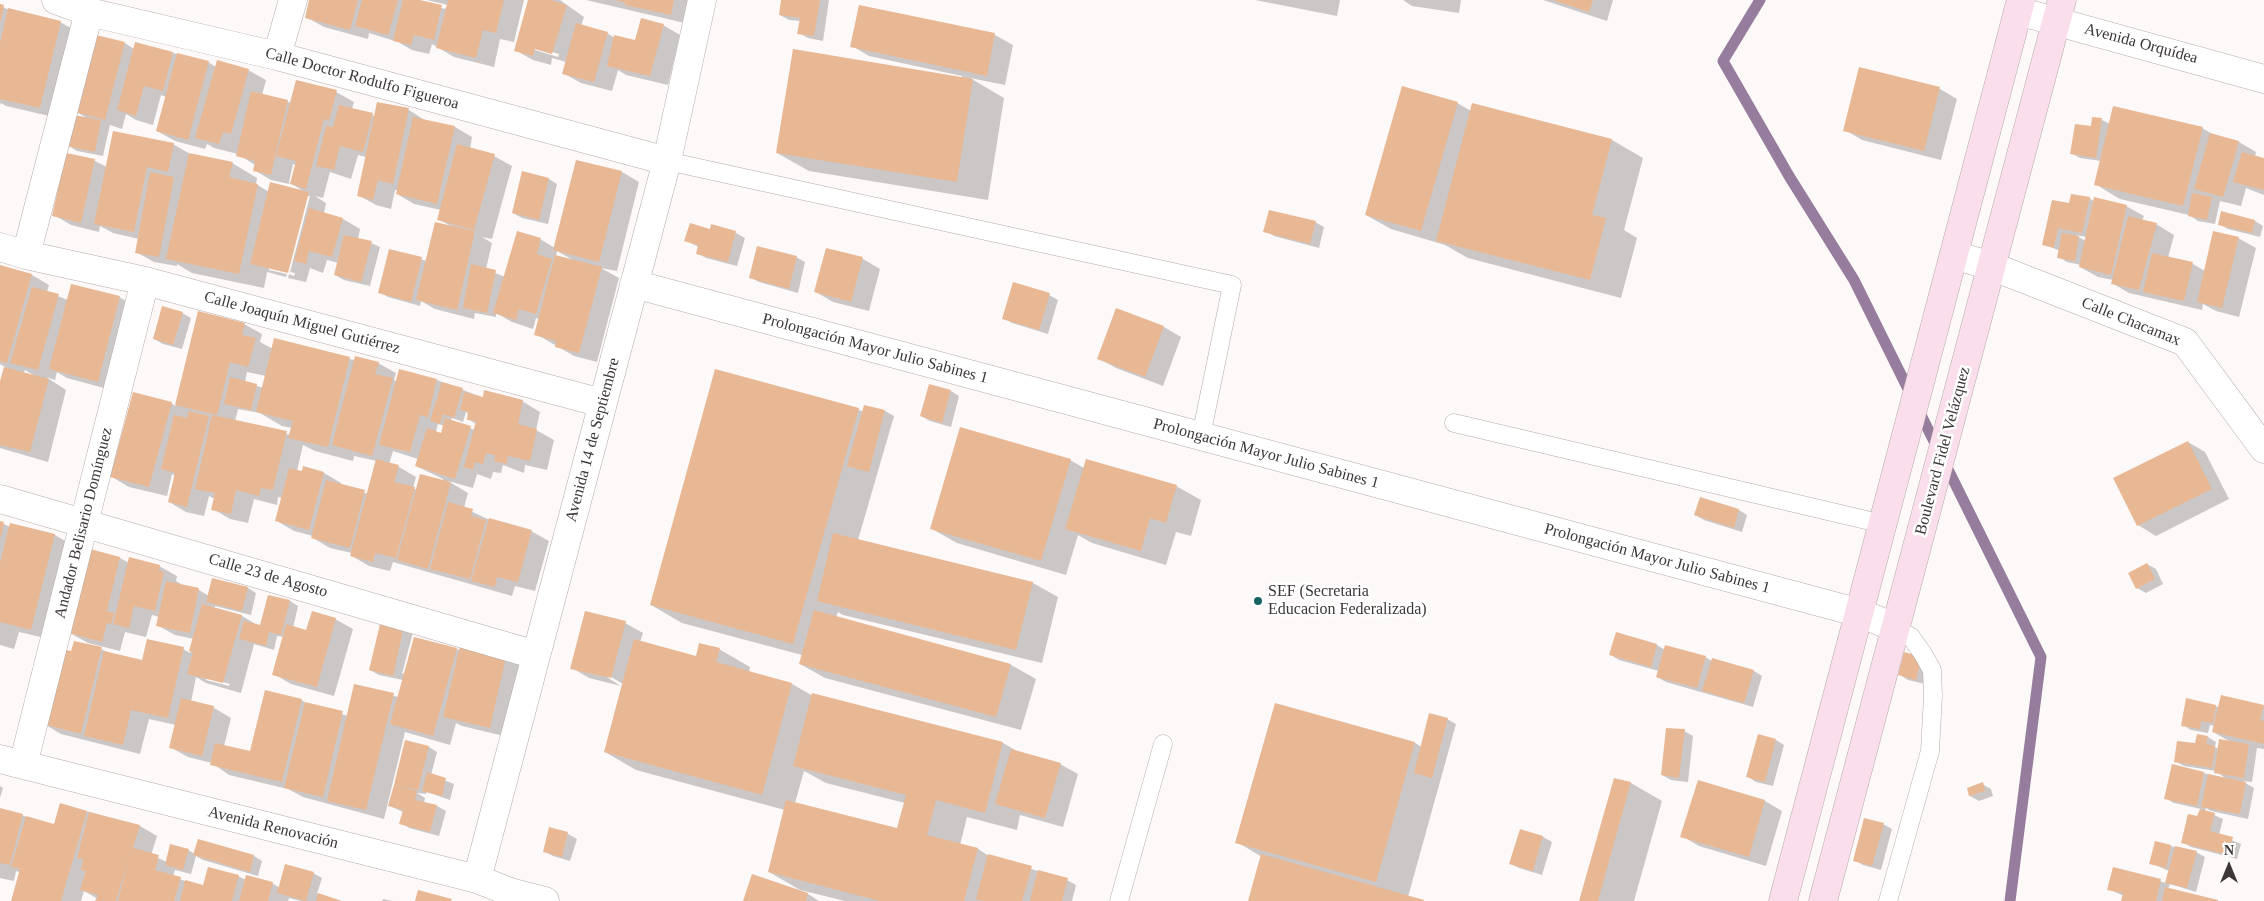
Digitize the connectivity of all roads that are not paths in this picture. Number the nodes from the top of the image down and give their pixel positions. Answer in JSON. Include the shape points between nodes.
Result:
{"nodes":[{"id":1,"x":56,"y":0,"type":"edge"},
{"id":2,"x":293,"y":0,"type":"edge"},
{"id":3,"x":702,"y":0,"type":"edge"},
{"id":4,"x":2019,"y":6,"type":"edge"},
{"id":5,"x":2059,"y":10,"type":"edge"},
{"id":6,"x":89,"y":12,"type":"junction"},
{"id":7,"x":277,"y":56,"type":"junction"},
{"id":8,"x":2264,"y":78,"type":"edge"},
{"id":9,"x":667,"y":161,"type":"junction"},
{"id":10,"x":0,"y":247,"type":"edge"},
{"id":11,"x":26,"y":255,"type":"junction"},
{"id":12,"x":1954,"y":255,"type":"junction"},
{"id":13,"x":1992,"y":266,"type":"junction"},
{"id":14,"x":145,"y":281,"type":"junction"},
{"id":15,"x":634,"y":284,"type":"junction"},
{"id":16,"x":602,"y":403,"type":"junction"},
{"id":17,"x":1454,"y":423,"type":"dead end"},
{"id":18,"x":1201,"y":436,"type":"junction"},
{"id":19,"x":2264,"y":449,"type":"edge"},
{"id":20,"x":0,"y":500,"type":"edge"},
{"id":21,"x":84,"y":523,"type":"junction"},
{"id":22,"x":1883,"y":524,"type":"junction"},
{"id":23,"x":1860,"y":613,"type":"junction"},
{"id":24,"x":1896,"y":628,"type":"junction"},
{"id":25,"x":536,"y":655,"type":"junction"},
{"id":26,"x":1163,"y":744,"type":"dead end"},
{"id":27,"x":11,"y":762,"type":"edge"},
{"id":28,"x":477,"y":879,"type":"junction"},
{"id":29,"x":509,"y":897,"type":"edge"},
{"id":30,"x":544,"y":901,"type":"edge"},
{"id":31,"x":1119,"y":901,"type":"edge"},
{"id":32,"x":1783,"y":901,"type":"edge"},
{"id":33,"x":1823,"y":901,"type":"edge"},
{"id":34,"x":1888,"y":901,"type":"edge"}],
"edges":[{"from":1,"to":6,"type":"street","name":"Calle Doctor Rodulfo Figueroa"},
{"from":2,"to":7,"type":"street"},
{"from":3,"to":9,"type":"street","name":"Avenida 14 de Septiembre"},
{"from":4,"to":5,"type":"street","name":"Avenida Orquídea"},
{"from":4,"to":12,"type":"main road"},
{"from":5,"to":8,"type":"street","name":"Avenida Orquídea"},
{"from":5,"to":13,"type":"main road","name":"Boulevard Fidel Velázquez"},
{"from":6,"to":7,"type":"street","name":"Calle Doctor Rodulfo Figueroa"},
{"from":6,"to":11,"type":"street"},
{"from":7,"to":9,"type":"street","name":"Calle Doctor Rodulfo Figueroa"},
{"from":9,"to":15,"type":"street","name":"Avenida 14 de Septiembre"},
{"from":9,"to":18,"type":"lane","via":[[1232,285]]},
{"from":10,"to":11,"type":"street","name":"Calle Joaquín Miguel Gutiérrez"},
{"from":11,"to":14,"type":"street","name":"Calle Joaquín Miguel Gutiérrez"},
{"from":12,"to":13,"type":"street","name":"Calle Chacamax"},
{"from":12,"to":22,"type":"main road"},
{"from":13,"to":19,"type":"street","name":"Calle Chacamax","via":[[2185,342]]},
{"from":13,"to":24,"type":"main road","name":"Boulevard Fidel Velázquez"},
{"from":14,"to":16,"type":"street","name":"Calle Joaquín Miguel Gutiérrez"},
{"from":14,"to":21,"type":"street","name":"Andador Belisario Domínguez"},
{"from":15,"to":16,"type":"street","name":"Avenida 14 de Septiembre"},
{"from":15,"to":18,"type":"street","name":"Prolongación Mayor Julio Sabines 1"},
{"from":16,"to":25,"type":"street","name":"Avenida 14 de Septiembre"},
{"from":17,"to":22,"type":"lane"},
{"from":18,"to":23,"type":"street","name":"Prolongación Mayor Julio Sabines 1"},
{"from":20,"to":21,"type":"street","name":"Calle 23 de Agosto"},
{"from":21,"to":25,"type":"street","name":"Calle 23 de Agosto"},
{"from":21,"to":27,"type":"street","name":"Andador Belisario Domínguez"},
{"from":22,"to":23,"type":"main road"},
{"from":23,"to":24,"type":"street","name":"Prolongación Mayor Julio Sabines 1"},
{"from":23,"to":32,"type":"main road"},
{"from":24,"to":33,"type":"main road","name":"Boulevard Fidel Velázquez"},
{"from":24,"to":34,"type":"lane","via":[[1911,638],[1932,670],[1934,696],[1930,750]]},
{"from":25,"to":28,"type":"street","name":"Avenida 14 de Septiembre"},
{"from":26,"to":31,"type":"lane"},
{"from":27,"to":28,"type":"street","name":"Avenida Renovación"},
{"from":28,"to":29,"type":"street","name":"Avenida Renovación"},
{"from":29,"to":30,"type":"street","name":"Avenida Renovación"}]}
